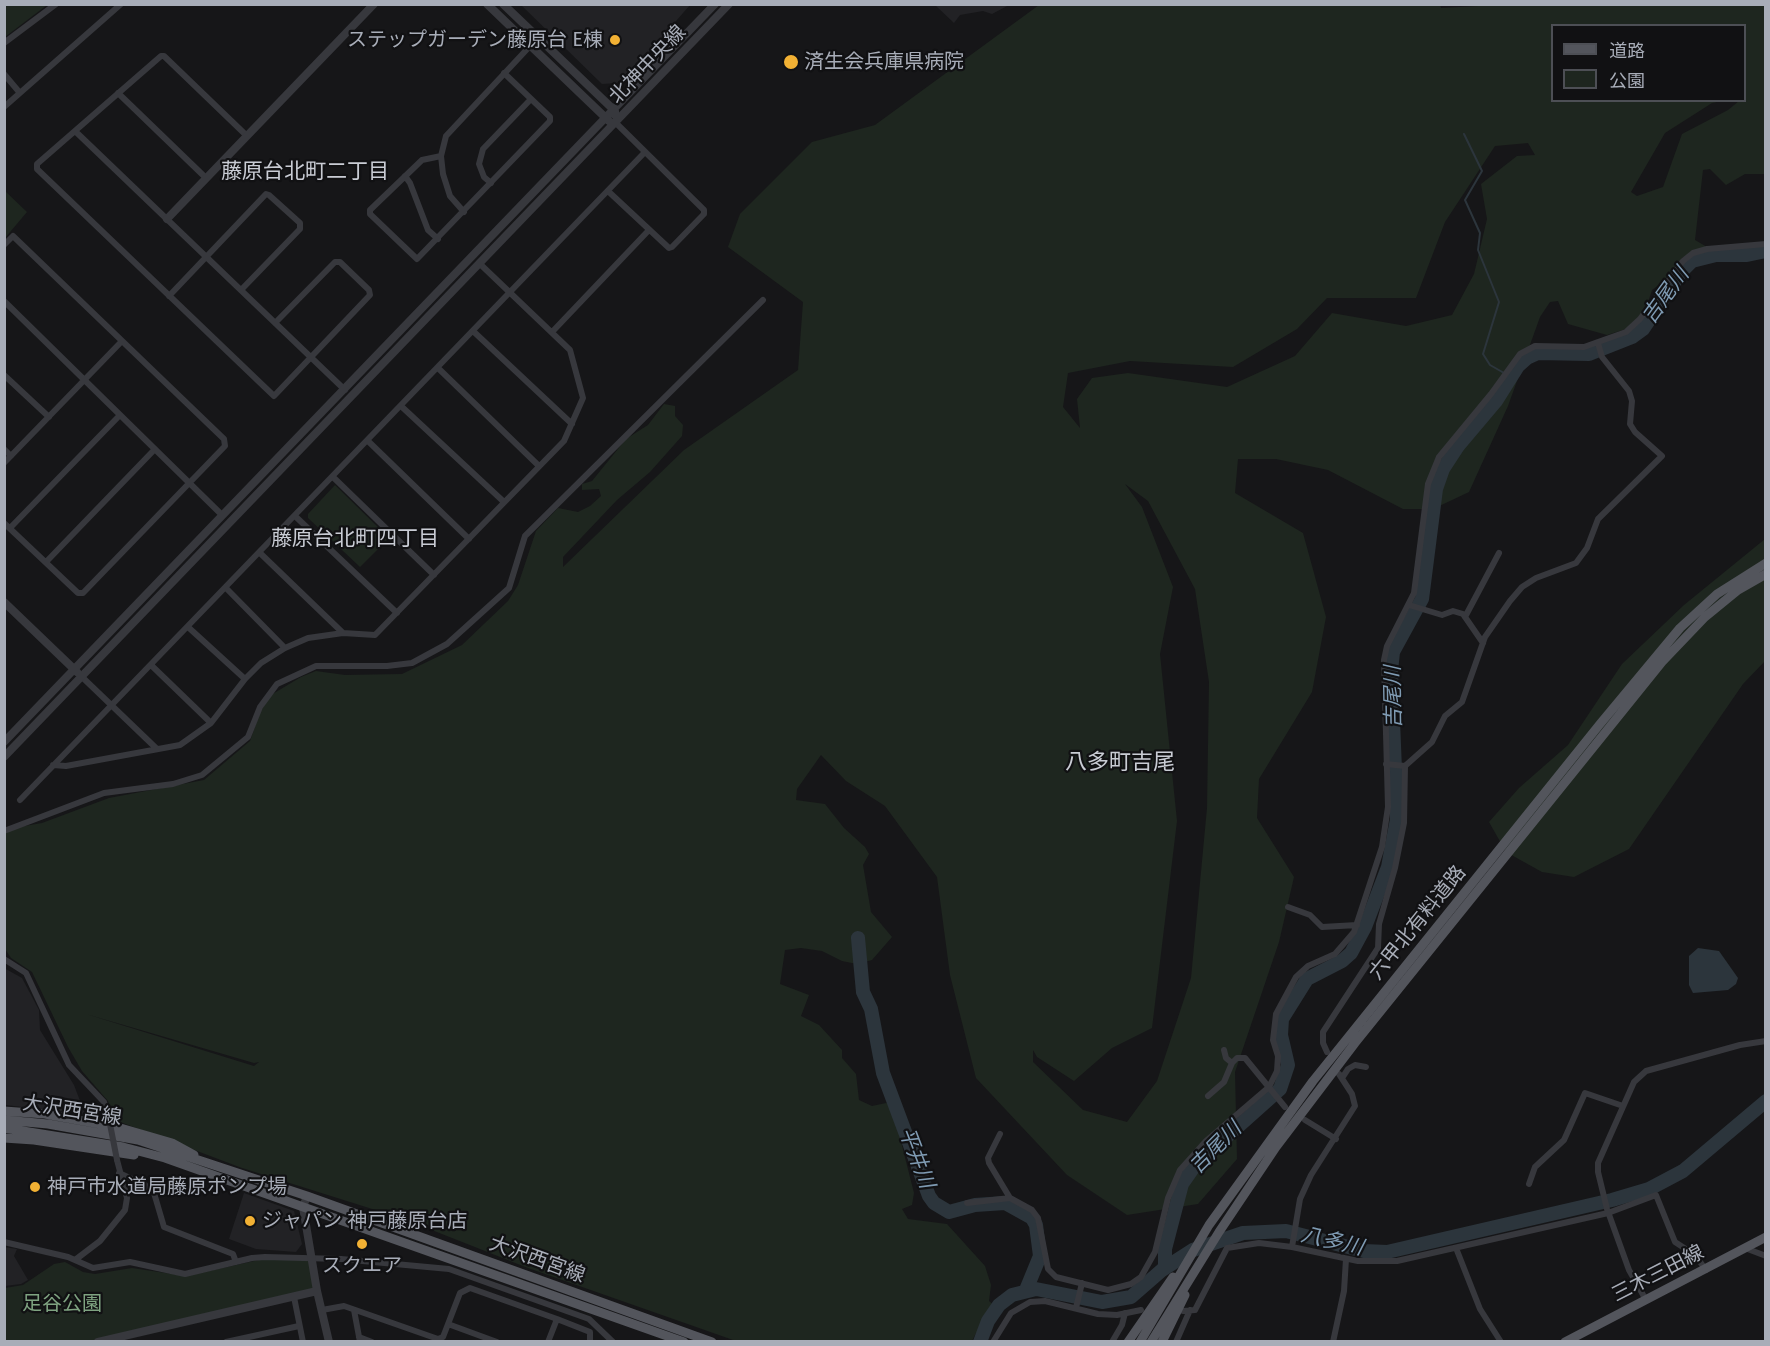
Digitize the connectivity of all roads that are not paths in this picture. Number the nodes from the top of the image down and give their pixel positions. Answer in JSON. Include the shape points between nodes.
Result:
{"nodes":[{"id":1,"x":56,"y":4,"type":"edge"},
{"id":2,"x":121,"y":4,"type":"edge"},
{"id":3,"x":374,"y":4,"type":"edge"},
{"id":4,"x":487,"y":4,"type":"edge"},
{"id":5,"x":503,"y":4,"type":"edge"},
{"id":6,"x":715,"y":4,"type":"edge"},
{"id":7,"x":729,"y":4,"type":"edge"},
{"id":8,"x":4,"y":43,"type":"edge"},
{"id":9,"x":530,"y":46,"type":"junction"},
{"id":10,"x":504,"y":73,"type":"junction"},
{"id":11,"x":4,"y":74,"type":"edge"},
{"id":12,"x":20,"y":93,"type":"junction"},
{"id":13,"x":118,"y":93,"type":"junction"},
{"id":14,"x":531,"y":99,"type":"junction"},
{"id":15,"x":4,"y":107,"type":"edge"},
{"id":16,"x":615,"y":111,"type":"junction"},
{"id":17,"x":605,"y":120,"type":"junction"},
{"id":18,"x":616,"y":123,"type":"junction"},
{"id":19,"x":75,"y":131,"type":"junction"},
{"id":20,"x":247,"y":136,"type":"junction"},
{"id":21,"x":645,"y":153,"type":"junction"},
{"id":22,"x":441,"y":156,"type":"junction"},
{"id":23,"x":405,"y":176,"type":"junction"},
{"id":24,"x":206,"y":178,"type":"junction"},
{"id":25,"x":491,"y":183,"type":"junction"},
{"id":26,"x":609,"y":192,"type":"junction"},
{"id":27,"x":464,"y":212,"type":"junction"},
{"id":28,"x":167,"y":219,"type":"junction"},
{"id":29,"x":650,"y":230,"type":"junction"},
{"id":30,"x":438,"y":239,"type":"junction"},
{"id":31,"x":1766,"y":244,"type":"edge"},
{"id":32,"x":4,"y":245,"type":"edge"},
{"id":33,"x":206,"y":256,"type":"junction"},
{"id":34,"x":479,"y":263,"type":"junction"},
{"id":35,"x":241,"y":290,"type":"junction"},
{"id":36,"x":512,"y":292,"type":"junction"},
{"id":37,"x":169,"y":296,"type":"junction"},
{"id":38,"x":763,"y":300,"type":"dead end"},
{"id":39,"x":4,"y":301,"type":"edge"},
{"id":40,"x":276,"y":323,"type":"junction"},
{"id":41,"x":473,"y":331,"type":"junction"},
{"id":42,"x":553,"y":331,"type":"junction"},
{"id":43,"x":122,"y":341,"type":"junction"},
{"id":44,"x":1598,"y":345,"type":"junction"},
{"id":45,"x":311,"y":357,"type":"junction"},
{"id":46,"x":438,"y":368,"type":"junction"},
{"id":47,"x":4,"y":375,"type":"edge"},
{"id":48,"x":85,"y":379,"type":"junction"},
{"id":49,"x":345,"y":390,"type":"junction"},
{"id":50,"x":401,"y":406,"type":"junction"},
{"id":51,"x":120,"y":415,"type":"junction"},
{"id":52,"x":49,"y":417,"type":"junction"},
{"id":53,"x":572,"y":424,"type":"junction"},
{"id":54,"x":368,"y":441,"type":"junction"},
{"id":55,"x":4,"y":449,"type":"edge"},
{"id":56,"x":155,"y":449,"type":"junction"},
{"id":57,"x":11,"y":456,"type":"junction"},
{"id":58,"x":4,"y":463,"type":"edge"},
{"id":59,"x":539,"y":466,"type":"junction"},
{"id":60,"x":333,"y":477,"type":"junction"},
{"id":61,"x":191,"y":483,"type":"junction"},
{"id":62,"x":504,"y":502,"type":"junction"},
{"id":63,"x":222,"y":515,"type":"junction"},
{"id":64,"x":295,"y":516,"type":"junction"},
{"id":65,"x":4,"y":523,"type":"edge"},
{"id":66,"x":10,"y":528,"type":"junction"},
{"id":67,"x":469,"y":539,"type":"junction"},
{"id":68,"x":260,"y":553,"type":"junction"},
{"id":69,"x":1498,"y":553,"type":"dead end"},
{"id":70,"x":46,"y":562,"type":"junction"},
{"id":71,"x":1766,"y":563,"type":"edge"},
{"id":72,"x":1766,"y":574,"type":"edge"},
{"id":73,"x":434,"y":575,"type":"junction"},
{"id":74,"x":226,"y":588,"type":"junction"},
{"id":75,"x":4,"y":602,"type":"edge"},
{"id":76,"x":1409,"y":605,"type":"junction"},
{"id":77,"x":397,"y":613,"type":"junction"},
{"id":78,"x":1464,"y":617,"type":"junction"},
{"id":79,"x":188,"y":627,"type":"junction"},
{"id":80,"x":343,"y":633,"type":"junction"},
{"id":81,"x":1483,"y":643,"type":"junction"},
{"id":82,"x":285,"y":648,"type":"junction"},
{"id":83,"x":151,"y":664,"type":"junction"},
{"id":84,"x":74,"y":669,"type":"junction"},
{"id":85,"x":81,"y":676,"type":"junction"},
{"id":86,"x":245,"y":679,"type":"junction"},
{"id":87,"x":112,"y":705,"type":"junction"},
{"id":88,"x":211,"y":723,"type":"junction"},
{"id":89,"x":4,"y":742,"type":"edge"},
{"id":90,"x":157,"y":749,"type":"junction"},
{"id":91,"x":4,"y":757,"type":"edge"},
{"id":92,"x":1388,"y":764,"type":"junction"},
{"id":93,"x":53,"y":765,"type":"junction"},
{"id":94,"x":1403,"y":765,"type":"junction"},
{"id":95,"x":20,"y":800,"type":"dead end"},
{"id":96,"x":4,"y":831,"type":"edge"},
{"id":97,"x":1288,"y":907,"type":"dead end"},
{"id":98,"x":1357,"y":925,"type":"junction"},
{"id":99,"x":4,"y":959,"type":"edge"},
{"id":100,"x":1766,"y":1041,"type":"edge"},
{"id":101,"x":1224,"y":1050,"type":"dead end"},
{"id":102,"x":1327,"y":1052,"type":"dead end"},
{"id":103,"x":1232,"y":1063,"type":"junction"},
{"id":104,"x":1366,"y":1067,"type":"dead end"},
{"id":105,"x":1269,"y":1089,"type":"junction"},
{"id":106,"x":1208,"y":1096,"type":"dead end"},
{"id":107,"x":1623,"y":1106,"type":"junction"},
{"id":108,"x":1285,"y":1107,"type":"dead end"},
{"id":109,"x":4,"y":1111,"type":"edge"},
{"id":110,"x":4,"y":1120,"type":"edge"},
{"id":111,"x":1305,"y":1120,"type":"dead end"},
{"id":112,"x":4,"y":1128,"type":"edge"},
{"id":113,"x":1000,"y":1134,"type":"dead end"},
{"id":114,"x":4,"y":1138,"type":"edge"},
{"id":115,"x":1336,"y":1139,"type":"junction"},
{"id":116,"x":206,"y":1167,"type":"junction"},
{"id":117,"x":118,"y":1173,"type":"junction"},
{"id":118,"x":1529,"y":1184,"type":"dead end"},
{"id":119,"x":307,"y":1196,"type":"junction"},
{"id":120,"x":1010,"y":1198,"type":"junction"},
{"id":121,"x":967,"y":1203,"type":"dead end"},
{"id":122,"x":303,"y":1207,"type":"junction"},
{"id":123,"x":1608,"y":1211,"type":"junction"},
{"id":124,"x":1219,"y":1232,"type":"junction"},
{"id":125,"x":1766,"y":1237,"type":"edge"},
{"id":126,"x":4,"y":1242,"type":"edge"},
{"id":127,"x":1293,"y":1245,"type":"junction"},
{"id":128,"x":1456,"y":1248,"type":"junction"},
{"id":129,"x":1745,"y":1248,"type":"junction"},
{"id":130,"x":1766,"y":1256,"type":"edge"},
{"id":131,"x":1188,"y":1259,"type":"junction"},
{"id":132,"x":1346,"y":1259,"type":"junction"},
{"id":133,"x":75,"y":1260,"type":"junction"},
{"id":134,"x":313,"y":1260,"type":"junction"},
{"id":135,"x":236,"y":1262,"type":"junction"},
{"id":136,"x":1706,"y":1270,"type":"junction"},
{"id":137,"x":1081,"y":1284,"type":"junction"},
{"id":138,"x":317,"y":1292,"type":"junction"},
{"id":139,"x":294,"y":1297,"type":"junction"},
{"id":140,"x":1646,"y":1300,"type":"junction"},
{"id":141,"x":1076,"y":1307,"type":"junction"},
{"id":142,"x":322,"y":1310,"type":"junction"},
{"id":143,"x":354,"y":1310,"type":"junction"},
{"id":144,"x":1141,"y":1310,"type":"dead end"},
{"id":145,"x":1125,"y":1313,"type":"junction"},
{"id":146,"x":557,"y":1319,"type":"junction"},
{"id":147,"x":448,"y":1324,"type":"junction"},
{"id":148,"x":299,"y":1326,"type":"junction"},
{"id":149,"x":359,"y":1339,"type":"edge"},
{"id":150,"x":98,"y":1341,"type":"edge"},
{"id":151,"x":226,"y":1341,"type":"edge"},
{"id":152,"x":303,"y":1341,"type":"edge"},
{"id":153,"x":329,"y":1341,"type":"edge"},
{"id":154,"x":372,"y":1341,"type":"edge"},
{"id":155,"x":497,"y":1341,"type":"edge"},
{"id":156,"x":548,"y":1341,"type":"edge"},
{"id":157,"x":590,"y":1341,"type":"edge"},
{"id":158,"x":614,"y":1341,"type":"edge"},
{"id":159,"x":684,"y":1341,"type":"edge"},
{"id":160,"x":712,"y":1341,"type":"edge"},
{"id":161,"x":993,"y":1341,"type":"edge"},
{"id":162,"x":1112,"y":1341,"type":"edge"},
{"id":163,"x":1128,"y":1341,"type":"edge"},
{"id":164,"x":1140,"y":1341,"type":"edge"},
{"id":165,"x":1150,"y":1341,"type":"edge"},
{"id":166,"x":1162,"y":1341,"type":"edge"},
{"id":167,"x":1176,"y":1341,"type":"edge"},
{"id":168,"x":1333,"y":1341,"type":"edge"},
{"id":169,"x":1501,"y":1341,"type":"edge"},
{"id":170,"x":1565,"y":1341,"type":"edge"}],
"edges":[{"from":1,"to":8,"type":"street"},
{"from":2,"to":12,"type":"street"},
{"from":3,"to":20,"type":"street"},
{"from":4,"to":9,"type":"street"},
{"from":5,"to":16,"type":"street"},
{"from":6,"to":16,"type":"street"},
{"from":7,"to":18,"type":"street","name":"北神中央線"},
{"from":9,"to":10,"type":"street"},
{"from":9,"to":17,"type":"street"},
{"from":10,"to":14,"type":"street"},
{"from":10,"to":22,"type":"street","via":[[453,126]]},
{"from":11,"to":12,"type":"street"},
{"from":12,"to":15,"type":"street"},
{"from":13,"to":19,"type":"street"},
{"from":13,"to":20,"type":"street","via":[[164,56]]},
{"from":13,"to":24,"type":"street"},
{"from":14,"to":25,"type":"street","via":[[483,149],[479,164]]},
{"from":14,"to":25,"type":"street","via":[[550,121]]},
{"from":16,"to":17,"type":"street"},
{"from":16,"to":18,"type":"street"},
{"from":17,"to":18,"type":"street"},
{"from":17,"to":49,"type":"street"},
{"from":18,"to":21,"type":"street"},
{"from":18,"to":34,"type":"street","name":"北神中央線"},
{"from":19,"to":28,"type":"street"},
{"from":19,"to":37,"type":"street","via":[[37,169]]},
{"from":20,"to":24,"type":"street"},
{"from":21,"to":26,"type":"street"},
{"from":21,"to":29,"type":"street","via":[[704,210],[672,247]]},
{"from":22,"to":23,"type":"street","via":[[422,160]]},
{"from":22,"to":27,"type":"street","via":[[450,196]]},
{"from":23,"to":30,"type":"street","via":[[428,230]]},
{"from":23,"to":30,"type":"street","via":[[370,214],[417,259]]},
{"from":24,"to":28,"type":"street"},
{"from":25,"to":27,"type":"street"},
{"from":26,"to":29,"type":"street"},
{"from":26,"to":36,"type":"street"},
{"from":27,"to":30,"type":"street"},
{"from":28,"to":33,"type":"street"},
{"from":29,"to":42,"type":"street"},
{"from":31,"to":44,"type":"street","via":[[1693,253],[1640,319],[1626,332]]},
{"from":32,"to":43,"type":"street","via":[[13,236]]},
{"from":33,"to":35,"type":"street"},
{"from":33,"to":35,"type":"street","via":[[266,194],[300,223],[300,229]]},
{"from":33,"to":37,"type":"street"},
{"from":34,"to":36,"type":"street"},
{"from":34,"to":85,"type":"street","name":"北神中央線"},
{"from":35,"to":40,"type":"street"},
{"from":36,"to":41,"type":"street"},
{"from":36,"to":42,"type":"street"},
{"from":37,"to":45,"type":"street","via":[[274,396]]},
{"from":38,"to":96,"type":"street","via":[[525,537],[509,588],[447,644],[412,663],[316,666],[277,684],[260,707],[248,737],[202,775],[173,784],[104,793]]},
{"from":39,"to":48,"type":"street"},
{"from":40,"to":45,"type":"street"},
{"from":40,"to":45,"type":"street","via":[[335,262],[340,262],[369,290],[370,295]]},
{"from":41,"to":46,"type":"street"},
{"from":41,"to":53,"type":"street"},
{"from":42,"to":53,"type":"street","via":[[570,350],[583,393]]},
{"from":43,"to":48,"type":"street"},
{"from":43,"to":61,"type":"street","via":[[224,439],[225,446]]},
{"from":44,"to":76,"type":"street","via":[[1535,346],[1520,354],[1439,457],[1428,484],[1414,593]]},
{"from":44,"to":81,"type":"street","via":[[1602,357],[1629,391],[1630,424],[1662,456],[1598,519],[1587,548],[1576,563],[1522,587]]},
{"from":45,"to":49,"type":"street"},
{"from":46,"to":50,"type":"street"},
{"from":46,"to":59,"type":"street"},
{"from":47,"to":52,"type":"street"},
{"from":48,"to":51,"type":"street"},
{"from":48,"to":52,"type":"street"},
{"from":49,"to":63,"type":"street"},
{"from":50,"to":54,"type":"street"},
{"from":50,"to":62,"type":"street"},
{"from":51,"to":56,"type":"street"},
{"from":51,"to":66,"type":"street"},
{"from":52,"to":57,"type":"street"},
{"from":53,"to":59,"type":"street","via":[[564,441]]},
{"from":54,"to":60,"type":"street"},
{"from":54,"to":67,"type":"street"},
{"from":55,"to":57,"type":"street"},
{"from":56,"to":61,"type":"street"},
{"from":56,"to":70,"type":"street"},
{"from":57,"to":58,"type":"street"},
{"from":59,"to":62,"type":"street"},
{"from":60,"to":64,"type":"street"},
{"from":60,"to":73,"type":"street"},
{"from":61,"to":63,"type":"street"},
{"from":61,"to":70,"type":"street","via":[[83,593],[78,594]]},
{"from":62,"to":67,"type":"street"},
{"from":63,"to":84,"type":"street"},
{"from":64,"to":68,"type":"street"},
{"from":64,"to":77,"type":"street"},
{"from":65,"to":66,"type":"street"},
{"from":66,"to":70,"type":"street"},
{"from":67,"to":73,"type":"street"},
{"from":68,"to":74,"type":"street"},
{"from":68,"to":80,"type":"street"},
{"from":69,"to":78,"type":"street"},
{"from":71,"to":131,"type":"main road","name":"六甲北有料道路","via":[[1717,594],[1645,668],[1314,1081]]},
{"from":72,"to":124,"type":"main road","name":"六甲北有料道路","via":[[1738,590],[1705,617],[1662,662],[1355,1043],[1276,1147]]},
{"from":73,"to":77,"type":"street"},
{"from":74,"to":79,"type":"street"},
{"from":74,"to":82,"type":"street"},
{"from":75,"to":84,"type":"street"},
{"from":76,"to":78,"type":"street","via":[[1442,615],[1453,611]]},
{"from":76,"to":92,"type":"street","via":[[1384,660]]},
{"from":77,"to":80,"type":"street","via":[[375,634]]},
{"from":78,"to":81,"type":"street"},
{"from":79,"to":83,"type":"street"},
{"from":79,"to":86,"type":"street"},
{"from":80,"to":82,"type":"street","via":[[308,638]]},
{"from":81,"to":94,"type":"street","via":[[1462,702],[1445,716],[1431,742]]},
{"from":82,"to":86,"type":"street"},
{"from":83,"to":87,"type":"street"},
{"from":83,"to":88,"type":"street"},
{"from":84,"to":85,"type":"street"},
{"from":84,"to":89,"type":"street"},
{"from":85,"to":87,"type":"street"},
{"from":85,"to":91,"type":"street","name":"北神中央線"},
{"from":86,"to":88,"type":"street"},
{"from":87,"to":90,"type":"street"},
{"from":87,"to":93,"type":"street"},
{"from":88,"to":90,"type":"street","via":[[180,745]]},
{"from":90,"to":93,"type":"street"},
{"from":92,"to":94,"type":"street"},
{"from":92,"to":98,"type":"street","via":[[1388,807],[1382,847]]},
{"from":93,"to":95,"type":"street"},
{"from":94,"to":102,"type":"street","via":[[1404,823],[1379,924],[1378,948],[1323,1032]]},
{"from":97,"to":98,"type":"street","via":[[1310,915],[1322,927]]},
{"from":98,"to":105,"type":"street","via":[[1335,954],[1308,966],[1296,977],[1283,999],[1273,1028],[1277,1071]]},
{"from":99,"to":117,"type":"street","bridge":true,"via":[[26,973],[69,1065],[107,1108]]},
{"from":100,"to":107,"type":"street","via":[[1646,1071],[1635,1082]]},
{"from":101,"to":103,"type":"street","via":[[1226,1059]]},
{"from":103,"to":105,"type":"street","via":[[1245,1058]]},
{"from":103,"to":106,"type":"street","via":[[1224,1082]]},
{"from":104,"to":115,"type":"street","via":[[1355,1065],[1341,1076],[1355,1106]]},
{"from":105,"to":108,"type":"street"},
{"from":105,"to":137,"type":"street","via":[[1206,1141],[1180,1170],[1168,1198],[1155,1252],[1141,1277],[1108,1290]]},
{"from":107,"to":118,"type":"street","via":[[1584,1093],[1564,1140],[1535,1167]]},
{"from":107,"to":123,"type":"street","via":[[1598,1163]]},
{"from":109,"to":116,"type":"main road","via":[[85,1120],[138,1132],[178,1146]]},
{"from":110,"to":116,"type":"main road","name":"大沢西宮線","via":[[138,1140]]},
{"from":111,"to":115,"type":"street"},
{"from":112,"to":116,"type":"main road","name":"大沢西宮線","via":[[123,1147]]},
{"from":113,"to":120,"type":"street","via":[[988,1158]]},
{"from":114,"to":116,"type":"main road"},
{"from":115,"to":127,"type":"street","via":[[1311,1175],[1300,1200]]},
{"from":116,"to":119,"type":"main road","name":"大沢西宮線"},
{"from":116,"to":122,"type":"main road","name":"大沢西宮線"},
{"from":117,"to":133,"type":"street","via":[[127,1198],[125,1210],[100,1241]]},
{"from":117,"to":135,"type":"street","via":[[154,1193],[164,1227],[233,1254]]},
{"from":119,"to":122,"type":"street"},
{"from":119,"to":160,"type":"main road","name":"大沢西宮線"},
{"from":120,"to":121,"type":"street"},
{"from":120,"to":137,"type":"street","via":[[1032,1210],[1038,1218],[1048,1269],[1056,1278]]},
{"from":122,"to":134,"type":"street"},
{"from":122,"to":159,"type":"main road","name":"大沢西宮線"},
{"from":123,"to":128,"type":"street"},
{"from":123,"to":136,"type":"street","via":[[1656,1195],[1675,1242],[1695,1255]]},
{"from":123,"to":140,"type":"street","via":[[1634,1280]]},
{"from":124,"to":165,"type":"main road","name":"六甲北有料道路"},
{"from":124,"to":166,"type":"main road"},
{"from":125,"to":129,"type":"main road","name":"三木三田線"},
{"from":126,"to":133,"type":"street"},
{"from":127,"to":132,"type":"street"},
{"from":127,"to":167,"type":"street","via":[[1259,1243],[1227,1248],[1196,1310],[1186,1311]]},
{"from":128,"to":132,"type":"street","via":[[1397,1261]]},
{"from":128,"to":169,"type":"street","via":[[1480,1309]]},
{"from":129,"to":130,"type":"street"},
{"from":129,"to":136,"type":"main road","name":"三木三田線"},
{"from":131,"to":163,"type":"main road","via":[[1159,1293]]},
{"from":131,"to":164,"type":"main road","name":"六甲北有料道路"},
{"from":132,"to":168,"type":"street","via":[[1344,1291]]},
{"from":133,"to":135,"type":"street","via":[[93,1268],[130,1262],[185,1274]]},
{"from":134,"to":135,"type":"street","via":[[252,1258]]},
{"from":134,"to":138,"type":"street"},
{"from":134,"to":158,"type":"street","via":[[449,1269],[589,1319]]},
{"from":136,"to":140,"type":"main road","name":"三木三田線"},
{"from":137,"to":141,"type":"street"},
{"from":138,"to":139,"type":"street"},
{"from":138,"to":142,"type":"street"},
{"from":139,"to":148,"type":"street"},
{"from":139,"to":150,"type":"street"},
{"from":140,"to":170,"type":"main road","name":"三木三田線"},
{"from":141,"to":145,"type":"street","via":[[1098,1314]]},
{"from":141,"to":161,"type":"street","via":[[1030,1302],[1011,1313]]},
{"from":142,"to":143,"type":"street","via":[[344,1306]]},
{"from":142,"to":153,"type":"street"},
{"from":143,"to":147,"type":"street","via":[[438,1339],[443,1337]]},
{"from":143,"to":149,"type":"street"},
{"from":144,"to":145,"type":"street"},
{"from":145,"to":162,"type":"street"},
{"from":146,"to":147,"type":"street","via":[[470,1288],[460,1293]]},
{"from":146,"to":156,"type":"street"},
{"from":146,"to":157,"type":"street","via":[[590,1332]]},
{"from":147,"to":155,"type":"street"},
{"from":148,"to":151,"type":"street"},
{"from":148,"to":152,"type":"street"},
{"from":149,"to":154,"type":"street"}]}
